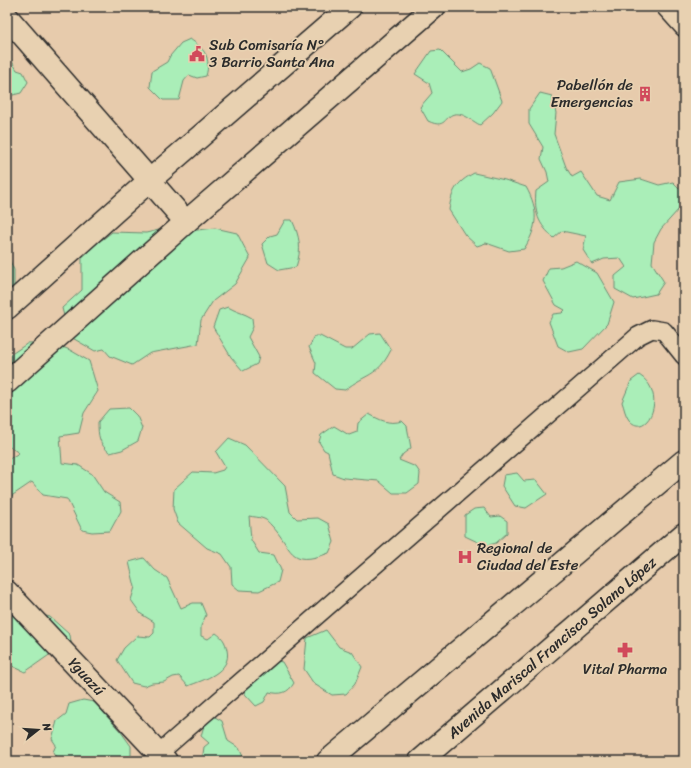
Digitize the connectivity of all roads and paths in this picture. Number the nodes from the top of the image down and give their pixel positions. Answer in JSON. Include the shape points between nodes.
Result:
{"nodes":[{"id":1,"x":350,"y":7,"type":"edge"},
{"id":2,"x":434,"y":7,"type":"edge"},
{"id":3,"x":665,"y":7,"type":"edge"},
{"id":4,"x":7,"y":17,"type":"edge"},
{"id":5,"x":684,"y":28,"type":"edge"},
{"id":6,"x":150,"y":180,"type":"junction"},
{"id":7,"x":186,"y":222,"type":"junction"},
{"id":8,"x":7,"y":308,"type":"edge"},
{"id":9,"x":684,"y":356,"type":"edge"},
{"id":10,"x":7,"y":382,"type":"edge"},
{"id":11,"x":684,"y":461,"type":"edge"},
{"id":12,"x":684,"y":534,"type":"edge"},
{"id":13,"x":7,"y":592,"type":"edge"},
{"id":14,"x":162,"y":757,"type":"edge"},
{"id":15,"x":328,"y":761,"type":"edge"},
{"id":16,"x":420,"y":761,"type":"edge"}],
"edges":[{"from":1,"to":6,"type":"street"},
{"from":2,"to":7,"type":"street"},
{"from":3,"to":5,"type":"lane"},
{"from":4,"to":6,"type":"street"},
{"from":6,"to":7,"type":"street"},
{"from":6,"to":8,"type":"street"},
{"from":7,"to":10,"type":"street"},
{"from":9,"to":14,"type":"lane","via":[[664,331],[652,329],[638,336]]},
{"from":11,"to":15,"type":"street"},
{"from":12,"to":16,"type":"street","name":"Avenida Mariscal Francisco Solano López"},
{"from":13,"to":14,"type":"street","name":"Yguazú"}]}
